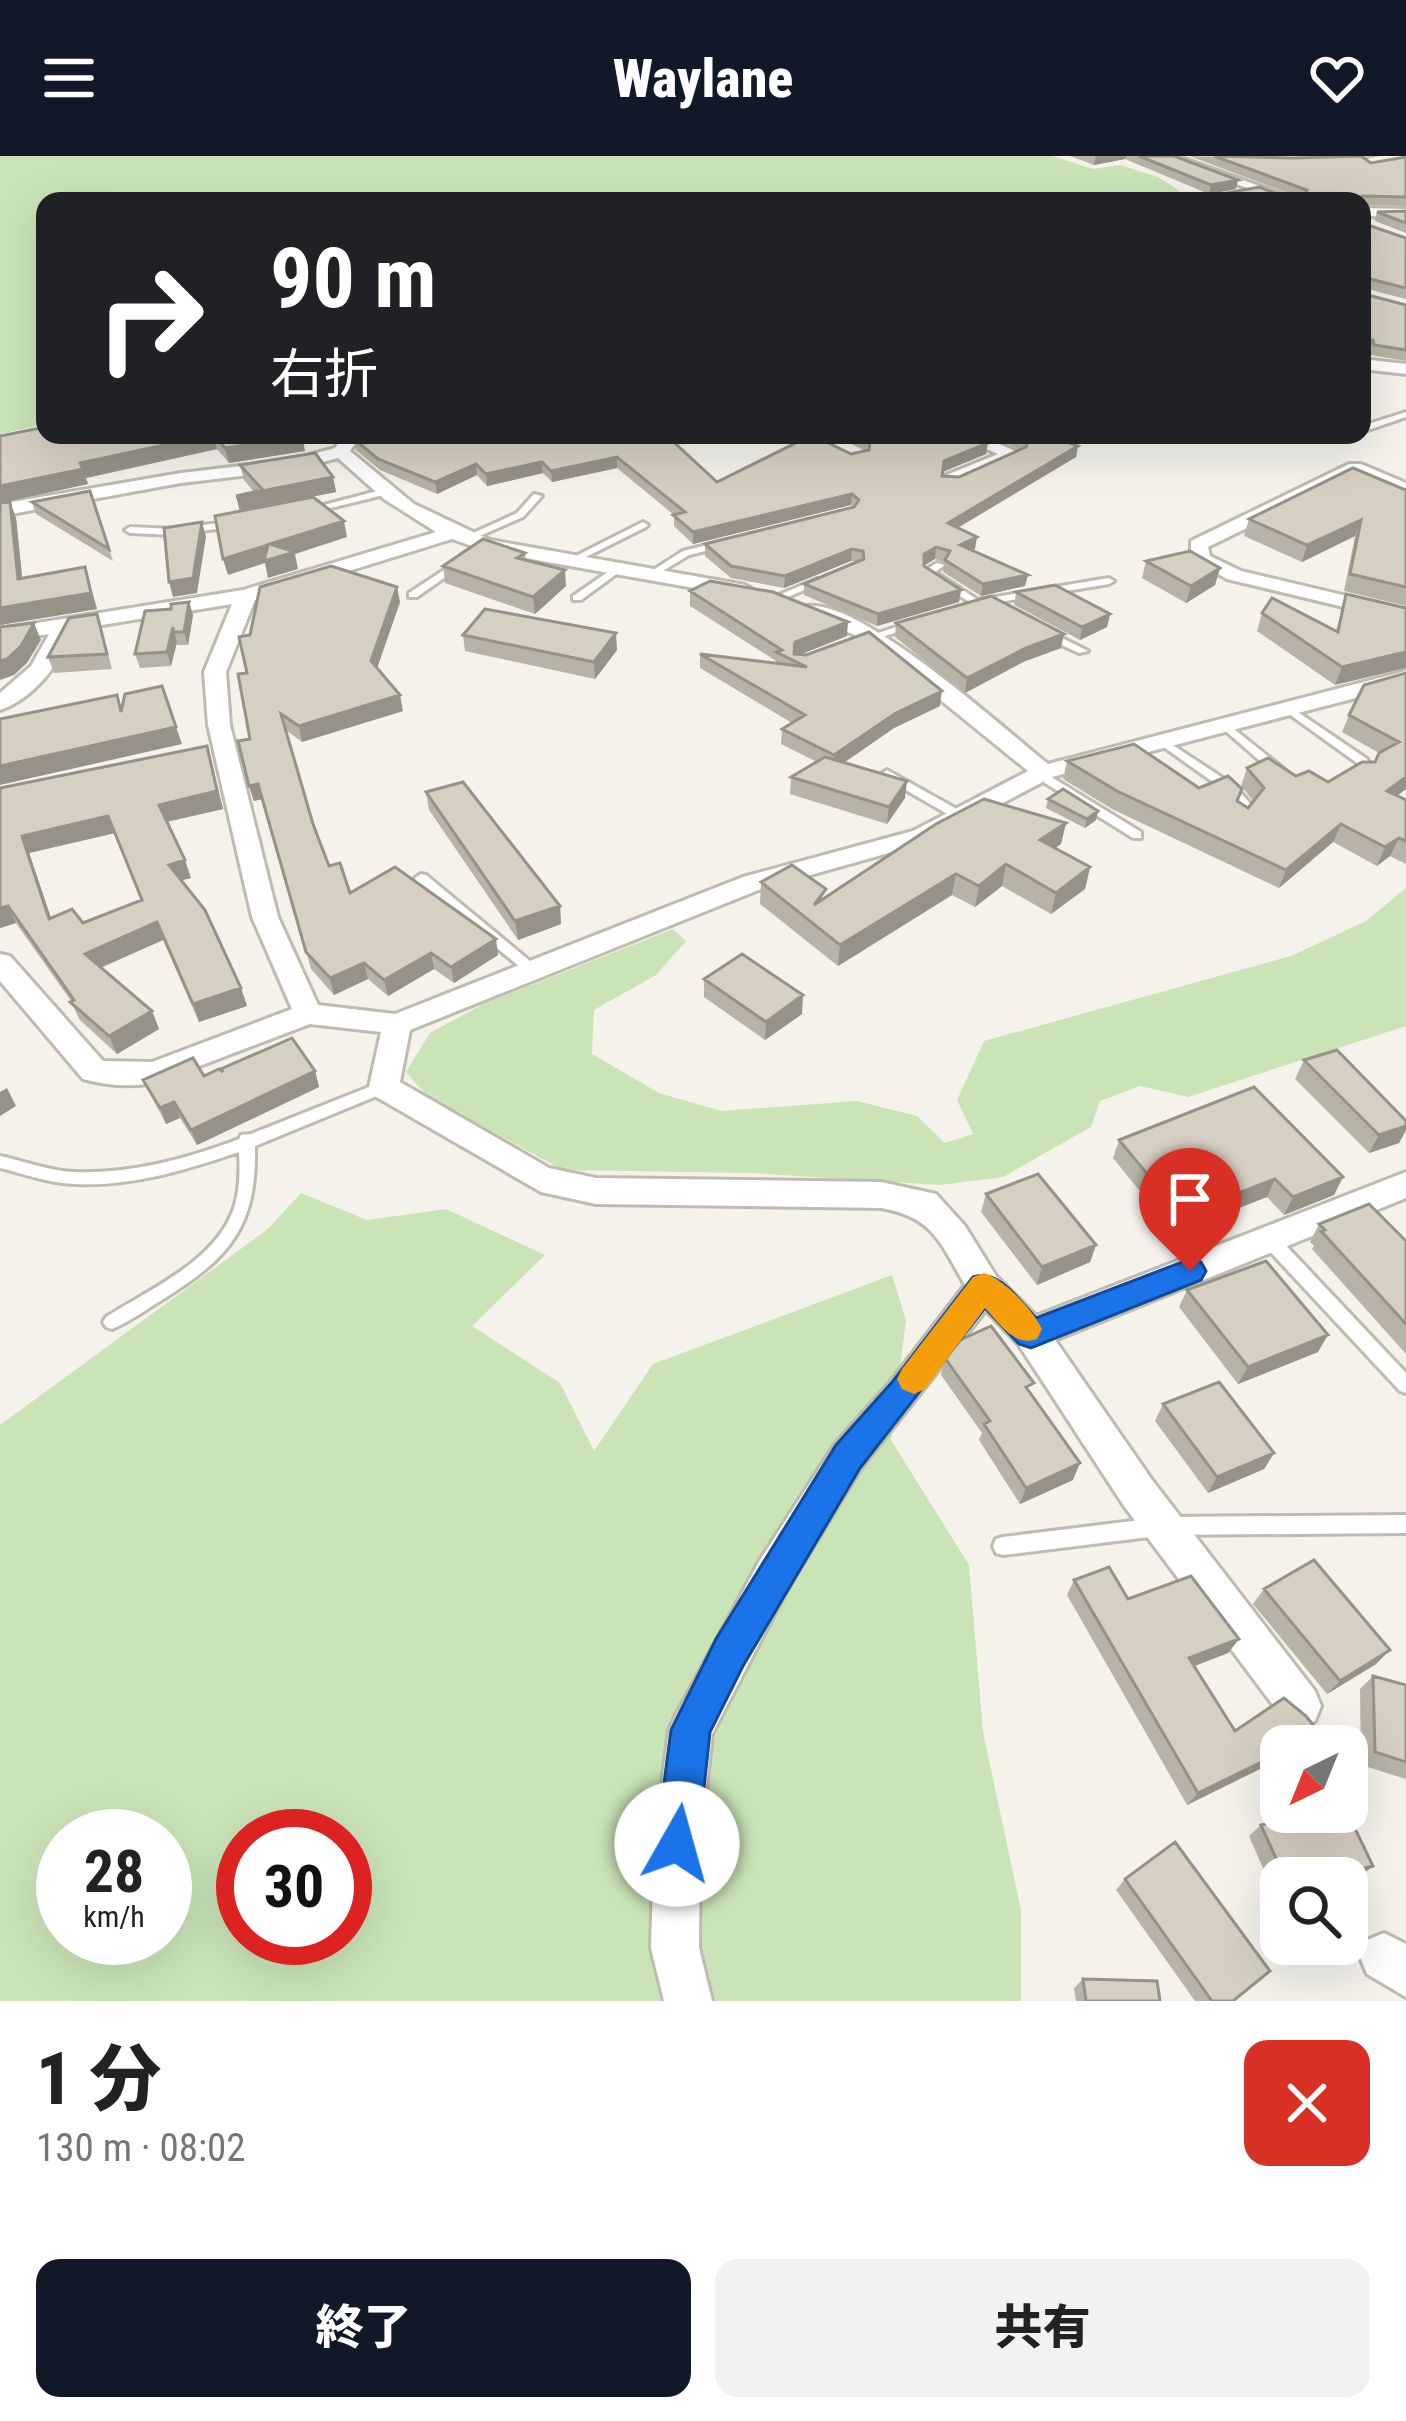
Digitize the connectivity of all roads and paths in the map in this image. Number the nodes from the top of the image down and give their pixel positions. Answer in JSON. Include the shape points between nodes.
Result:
{"nodes":[{"id":1,"x":1165,"y":156,"type":"edge"},
{"id":2,"x":1260,"y":189,"type":"junction"},
{"id":3,"x":1244,"y":192,"type":"edge"},
{"id":4,"x":1268,"y":192,"type":"edge"},
{"id":5,"x":1371,"y":212,"type":"edge"},
{"id":6,"x":1406,"y":213,"type":"edge"},
{"id":7,"x":1371,"y":228,"type":"edge"},
{"id":8,"x":1381,"y":232,"type":"edge"},
{"id":9,"x":1371,"y":365,"type":"edge"},
{"id":10,"x":1406,"y":369,"type":"edge"},
{"id":11,"x":1406,"y":414,"type":"edge"},
{"id":12,"x":1371,"y":426,"type":"edge"},
{"id":13,"x":342,"y":444,"type":"edge"},
{"id":14,"x":354,"y":444,"type":"edge"},
{"id":15,"x":987,"y":444,"type":"edge"},
{"id":16,"x":950,"y":479,"type":"edge"},
{"id":17,"x":1406,"y":490,"type":"edge"},
{"id":18,"x":385,"y":493,"type":"junction"},
{"id":19,"x":537,"y":496,"type":"dead end"},
{"id":20,"x":0,"y":510,"type":"edge"},
{"id":21,"x":285,"y":516,"type":"edge"},
{"id":22,"x":242,"y":523,"type":"edge"},
{"id":23,"x":643,"y":525,"type":"dead end"},
{"id":24,"x":130,"y":530,"type":"dead end"},
{"id":25,"x":467,"y":539,"type":"junction"},
{"id":26,"x":727,"y":543,"type":"edge"},
{"id":27,"x":575,"y":559,"type":"junction"},
{"id":28,"x":940,"y":566,"type":"edge"},
{"id":29,"x":621,"y":567,"type":"junction"},
{"id":30,"x":655,"y":572,"type":"junction"},
{"id":31,"x":837,"y":574,"type":"edge"},
{"id":32,"x":1109,"y":580,"type":"dead end"},
{"id":33,"x":413,"y":595,"type":"dead end"},
{"id":34,"x":246,"y":596,"type":"junction"},
{"id":35,"x":577,"y":598,"type":"dead end"},
{"id":36,"x":779,"y":598,"type":"junction"},
{"id":37,"x":992,"y":602,"type":"junction"},
{"id":38,"x":976,"y":603,"type":"junction"},
{"id":39,"x":960,"y":608,"type":"edge"},
{"id":40,"x":1006,"y":611,"type":"edge"},
{"id":41,"x":1406,"y":616,"type":"edge"},
{"id":42,"x":917,"y":623,"type":"edge"},
{"id":43,"x":61,"y":626,"type":"junction"},
{"id":44,"x":1034,"y":628,"type":"edge"},
{"id":45,"x":0,"y":635,"type":"edge"},
{"id":46,"x":874,"y":638,"type":"junction"},
{"id":47,"x":851,"y":642,"type":"edge"},
{"id":48,"x":1083,"y":651,"type":"dead end"},
{"id":49,"x":1406,"y":678,"type":"edge"},
{"id":50,"x":0,"y":703,"type":"edge"},
{"id":51,"x":1286,"y":707,"type":"junction"},
{"id":52,"x":1224,"y":724,"type":"junction"},
{"id":53,"x":1162,"y":741,"type":"junction"},
{"id":54,"x":1044,"y":772,"type":"junction"},
{"id":55,"x":887,"y":774,"type":"edge"},
{"id":56,"x":1361,"y":774,"type":"edge"},
{"id":57,"x":1294,"y":784,"type":"edge"},
{"id":58,"x":960,"y":816,"type":"junction"},
{"id":59,"x":1241,"y":818,"type":"edge"},
{"id":60,"x":1138,"y":835,"type":"dead end"},
{"id":61,"x":421,"y":878,"type":"dead end"},
{"id":62,"x":0,"y":963,"type":"edge"},
{"id":63,"x":531,"y":969,"type":"junction"},
{"id":64,"x":308,"y":1014,"type":"junction"},
{"id":65,"x":397,"y":1024,"type":"junction"},
{"id":66,"x":384,"y":1087,"type":"junction"},
{"id":67,"x":247,"y":1139,"type":"junction"},
{"id":68,"x":0,"y":1162,"type":"edge"},
{"id":69,"x":1406,"y":1185,"type":"edge"},
{"id":70,"x":1270,"y":1240,"type":"junction"},
{"id":71,"x":984,"y":1286,"type":"junction"},
{"id":72,"x":112,"y":1322,"type":"dead end"},
{"id":73,"x":1031,"y":1334,"type":"junction"},
{"id":74,"x":1406,"y":1385,"type":"edge"},
{"id":75,"x":1406,"y":1524,"type":"edge"},
{"id":76,"x":1166,"y":1526,"type":"junction"},
{"id":77,"x":1004,"y":1546,"type":"dead end"},
{"id":78,"x":1300,"y":1706,"type":"edge"},
{"id":79,"x":688,"y":2001,"type":"edge"}],
"edges":[{"from":1,"to":2,"type":"street"},
{"from":2,"to":3,"type":"lane"},
{"from":2,"to":4,"type":"street"},
{"from":5,"to":6,"type":"street"},
{"from":7,"to":8,"type":"street"},
{"from":9,"to":10,"type":"street"},
{"from":11,"to":12,"type":"lane"},
{"from":13,"to":20,"type":"street","via":[[292,465]]},
{"from":14,"to":18,"type":"street"},
{"from":15,"to":16,"type":"street","via":[[1013,454]]},
{"from":17,"to":41,"type":"street","via":[[1355,468],[1198,545],[1201,559],[1234,575]]},
{"from":18,"to":21,"type":"lane"},
{"from":18,"to":25,"type":"street"},
{"from":19,"to":25,"type":"lane","via":[[520,515]]},
{"from":22,"to":24,"type":"lane"},
{"from":23,"to":27,"type":"lane"},
{"from":25,"to":27,"type":"street"},
{"from":25,"to":33,"type":"lane"},
{"from":25,"to":34,"type":"street"},
{"from":26,"to":30,"type":"lane","via":[[686,553]]},
{"from":27,"to":29,"type":"street"},
{"from":28,"to":38,"type":"lane","via":[[928,572]]},
{"from":29,"to":30,"type":"street"},
{"from":29,"to":35,"type":"lane"},
{"from":30,"to":36,"type":"street"},
{"from":31,"to":36,"type":"lane"},
{"from":32,"to":37,"type":"lane","via":[[1078,579]]},
{"from":34,"to":43,"type":"street"},
{"from":34,"to":64,"type":"street","via":[[215,672],[214,748],[266,917]]},
{"from":36,"to":46,"type":"street"},
{"from":37,"to":38,"type":"lane"},
{"from":37,"to":40,"type":"lane"},
{"from":38,"to":39,"type":"lane"},
{"from":42,"to":46,"type":"lane"},
{"from":43,"to":45,"type":"street"},
{"from":43,"to":50,"type":"street","via":[[29,681]]},
{"from":44,"to":48,"type":"lane"},
{"from":46,"to":47,"type":"lane"},
{"from":46,"to":54,"type":"street"},
{"from":49,"to":51,"type":"street"},
{"from":51,"to":52,"type":"street"},
{"from":51,"to":56,"type":"lane","via":[[1363,762]]},
{"from":52,"to":53,"type":"street"},
{"from":52,"to":57,"type":"lane"},
{"from":53,"to":54,"type":"street"},
{"from":53,"to":59,"type":"lane","via":[[1232,789],[1247,807]]},
{"from":54,"to":58,"type":"street"},
{"from":54,"to":60,"type":"lane"},
{"from":55,"to":58,"type":"lane"},
{"from":58,"to":63,"type":"street","via":[[904,842],[752,883]]},
{"from":61,"to":63,"type":"lane"},
{"from":62,"to":64,"type":"street","via":[[94,1071],[155,1072]]},
{"from":63,"to":65,"type":"street"},
{"from":64,"to":65,"type":"street"},
{"from":65,"to":66,"type":"street"},
{"from":66,"to":67,"type":"lane"},
{"from":66,"to":71,"type":"street","via":[[541,1179],[596,1191],[926,1203]]},
{"from":67,"to":68,"type":"lane","via":[[132,1175],[72,1178]]},
{"from":67,"to":72,"type":"lane","via":[[246,1202],[224,1248]]},
{"from":69,"to":70,"type":"street"},
{"from":70,"to":73,"type":"street"},
{"from":70,"to":74,"type":"lane"},
{"from":71,"to":73,"type":"street"},
{"from":71,"to":79,"type":"street","via":[[848,1456],[691,1730],[675,1948]]},
{"from":73,"to":76,"type":"street"},
{"from":75,"to":76,"type":"lane"},
{"from":76,"to":77,"type":"lane"},
{"from":76,"to":78,"type":"street"}]}
